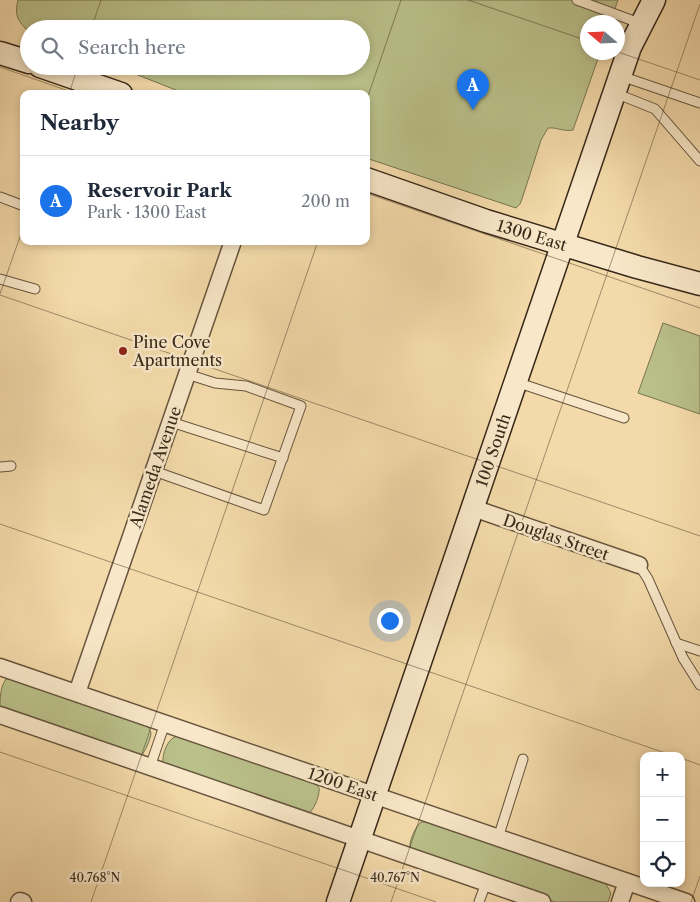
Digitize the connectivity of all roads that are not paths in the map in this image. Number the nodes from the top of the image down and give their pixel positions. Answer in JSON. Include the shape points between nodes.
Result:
{"nodes":[{"id":1,"x":577,"y":0,"type":"edge"},
{"id":2,"x":654,"y":0,"type":"edge"},
{"id":3,"x":642,"y":24,"type":"junction"},
{"id":4,"x":0,"y":53,"type":"edge"},
{"id":5,"x":20,"y":59,"type":"edge"},
{"id":6,"x":66,"y":75,"type":"edge"},
{"id":7,"x":618,"y":84,"type":"junction"},
{"id":8,"x":109,"y":90,"type":"edge"},
{"id":9,"x":700,"y":103,"type":"edge"},
{"id":10,"x":700,"y":161,"type":"edge"},
{"id":11,"x":370,"y":180,"type":"edge"},
{"id":12,"x":0,"y":198,"type":"edge"},
{"id":13,"x":20,"y":205,"type":"edge"},
{"id":14,"x":563,"y":244,"type":"junction"},
{"id":15,"x":232,"y":245,"type":"edge"},
{"id":16,"x":0,"y":279,"type":"edge"},
{"id":17,"x":700,"y":284,"type":"edge"},
{"id":18,"x":35,"y":289,"type":"dead end"},
{"id":19,"x":187,"y":374,"type":"junction"},
{"id":20,"x":516,"y":382,"type":"junction"},
{"id":21,"x":624,"y":418,"type":"dead end"},
{"id":22,"x":171,"y":422,"type":"junction"},
{"id":23,"x":282,"y":458,"type":"junction"},
{"id":24,"x":12,"y":466,"type":"dead end"},
{"id":25,"x":0,"y":467,"type":"edge"},
{"id":26,"x":154,"y":471,"type":"junction"},
{"id":27,"x":473,"y":508,"type":"junction"},
{"id":28,"x":640,"y":565,"type":"joint"},
{"id":29,"x":676,"y":643,"type":"junction"},
{"id":30,"x":700,"y":650,"type":"edge"},
{"id":31,"x":0,"y":667,"type":"edge"},
{"id":32,"x":700,"y":685,"type":"edge"},
{"id":33,"x":77,"y":693,"type":"junction"},
{"id":34,"x":0,"y":716,"type":"edge"},
{"id":35,"x":165,"y":723,"type":"junction"},
{"id":36,"x":523,"y":759,"type":"dead end"},
{"id":37,"x":150,"y":767,"type":"junction"},
{"id":38,"x":374,"y":795,"type":"junction"},
{"id":39,"x":498,"y":838,"type":"junction"},
{"id":40,"x":359,"y":839,"type":"junction"},
{"id":41,"x":626,"y":882,"type":"junction"},
{"id":42,"x":486,"y":883,"type":"junction"},
{"id":43,"x":19,"y":902,"type":"edge"},
{"id":44,"x":23,"y":902,"type":"edge"},
{"id":45,"x":338,"y":902,"type":"edge"},
{"id":46,"x":479,"y":902,"type":"edge"},
{"id":47,"x":542,"y":902,"type":"edge"},
{"id":48,"x":620,"y":902,"type":"edge"},
{"id":49,"x":686,"y":902,"type":"edge"}],
"edges":[{"from":1,"to":3,"type":"lane"},
{"from":2,"to":3,"type":"main road","name":"100 South"},
{"from":3,"to":7,"type":"main road","name":"100 South"},
{"from":4,"to":5,"type":"main road"},
{"from":6,"to":8,"type":"main road"},
{"from":7,"to":9,"type":"lane"},
{"from":7,"to":10,"type":"lane","via":[[655,109]]},
{"from":7,"to":14,"type":"main road","name":"100 South"},
{"from":11,"to":14,"type":"main road","name":"1300 East"},
{"from":12,"to":13,"type":"lane"},
{"from":14,"to":17,"type":"main road","name":"1300 East"},
{"from":14,"to":20,"type":"main road","name":"100 South"},
{"from":15,"to":19,"type":"street","name":"Alameda Avenue"},
{"from":16,"to":18,"type":"lane"},
{"from":19,"to":22,"type":"street","name":"Alameda Avenue"},
{"from":19,"to":23,"type":"lane","via":[[215,383],[246,386],[301,406]]},
{"from":20,"to":21,"type":"lane"},
{"from":20,"to":27,"type":"main road","name":"100 South"},
{"from":22,"to":23,"type":"lane"},
{"from":22,"to":26,"type":"street","name":"Alameda Avenue"},
{"from":23,"to":26,"type":"lane","via":[[264,510]]},
{"from":24,"to":25,"type":"lane"},
{"from":26,"to":33,"type":"street","name":"Alameda Avenue"},
{"from":27,"to":28,"type":"street","name":"Douglas Street"},
{"from":27,"to":38,"type":"main road","name":"100 South"},
{"from":28,"to":29,"type":"lane"},
{"from":29,"to":30,"type":"lane"},
{"from":29,"to":32,"type":"lane"},
{"from":31,"to":33,"type":"street","name":"1200 East"},
{"from":33,"to":35,"type":"street","name":"1200 East"},
{"from":34,"to":37,"type":"street"},
{"from":35,"to":37,"type":"lane"},
{"from":35,"to":38,"type":"street","name":"1200 East"},
{"from":36,"to":39,"type":"lane"},
{"from":37,"to":40,"type":"street"},
{"from":38,"to":39,"type":"street","name":"1200 East"},
{"from":38,"to":40,"type":"main road","name":"100 South"},
{"from":39,"to":41,"type":"street","name":"1200 East"},
{"from":40,"to":42,"type":"street"},
{"from":40,"to":45,"type":"main road","name":"100 South"},
{"from":41,"to":48,"type":"street"},
{"from":41,"to":49,"type":"street","name":"1200 East"},
{"from":42,"to":46,"type":"lane"},
{"from":42,"to":47,"type":"street"},
{"from":43,"to":44,"type":"street"}]}
